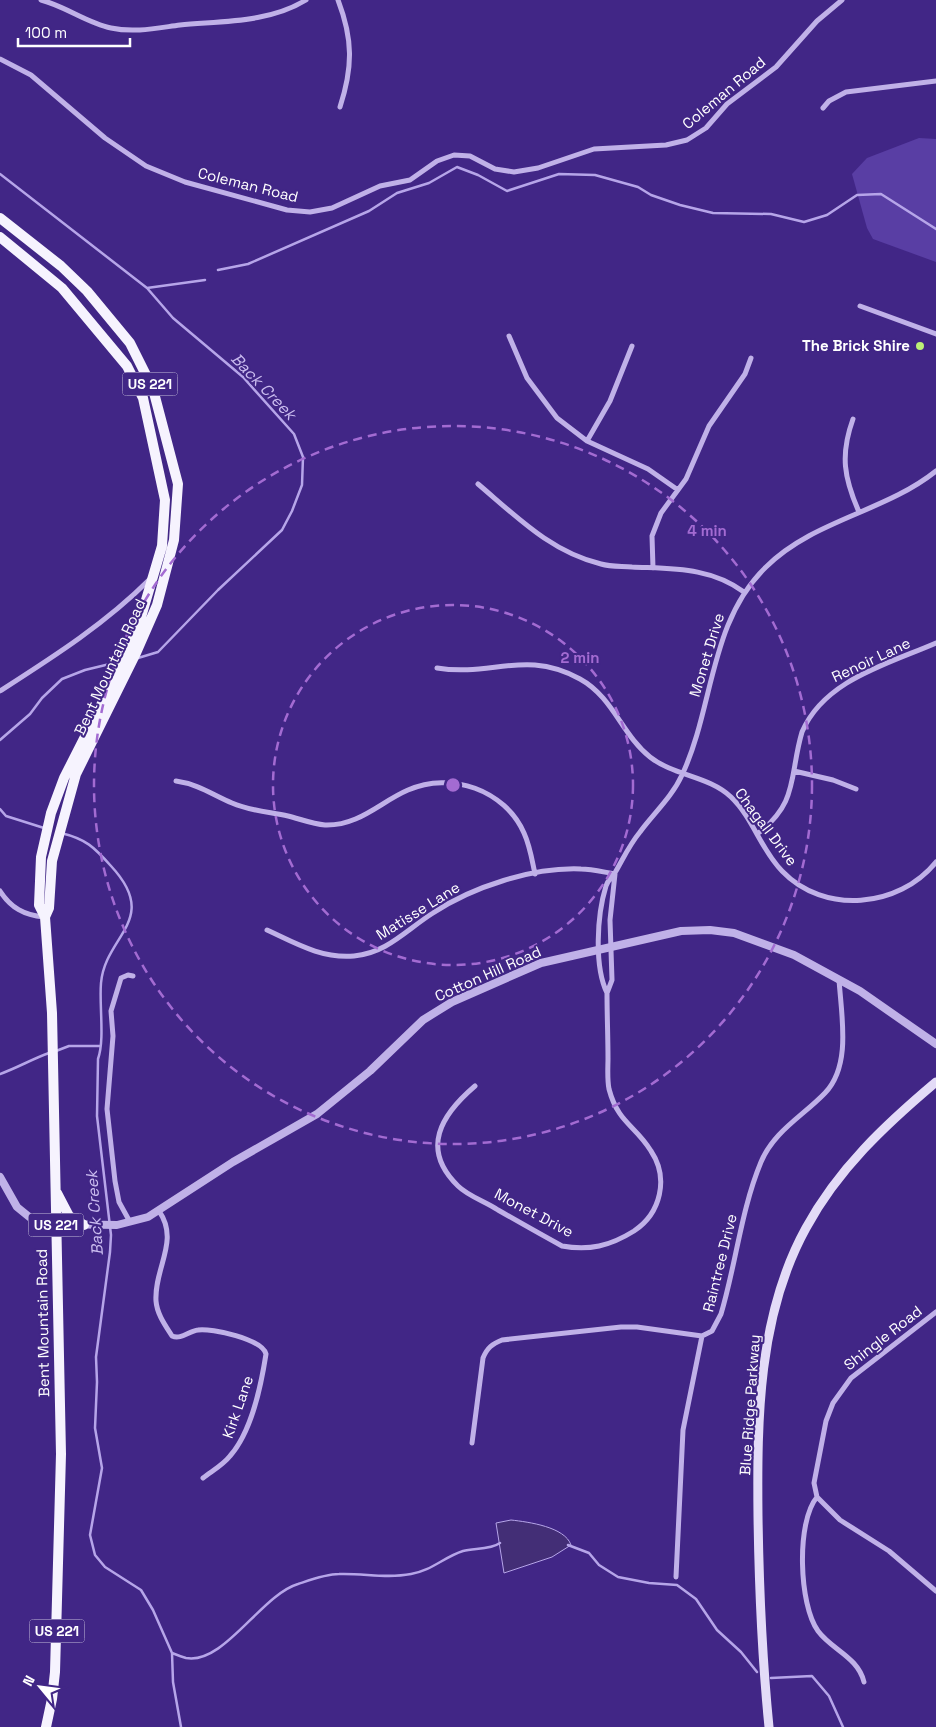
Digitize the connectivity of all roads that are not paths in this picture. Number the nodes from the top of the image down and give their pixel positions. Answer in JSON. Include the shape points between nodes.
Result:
{"nodes":[{"id":1,"x":41,"y":0,"type":"edge"},
{"id":2,"x":306,"y":0,"type":"edge"},
{"id":3,"x":338,"y":0,"type":"edge"},
{"id":4,"x":842,"y":0,"type":"edge"},
{"id":5,"x":0,"y":58,"type":"edge"},
{"id":6,"x":936,"y":81,"type":"edge"},
{"id":7,"x":340,"y":107,"type":"dead end"},
{"id":8,"x":823,"y":108,"type":"dead end"},
{"id":9,"x":0,"y":218,"type":"edge"},
{"id":10,"x":0,"y":237,"type":"edge"},
{"id":11,"x":860,"y":306,"type":"dead end"},
{"id":12,"x":936,"y":334,"type":"edge"},
{"id":13,"x":509,"y":336,"type":"dead end"},
{"id":14,"x":632,"y":346,"type":"dead end"},
{"id":15,"x":751,"y":358,"type":"dead end"},
{"id":16,"x":853,"y":419,"type":"dead end"},
{"id":17,"x":587,"y":441,"type":"junction"},
{"id":18,"x":936,"y":471,"type":"edge"},
{"id":19,"x":478,"y":484,"type":"dead end"},
{"id":20,"x":678,"y":490,"type":"junction"},
{"id":21,"x":859,"y":512,"type":"junction"},
{"id":22,"x":653,"y":568,"type":"junction"},
{"id":23,"x":155,"y":574,"type":"junction"},
{"id":24,"x":744,"y":592,"type":"junction"},
{"id":25,"x":936,"y":643,"type":"edge"},
{"id":26,"x":436,"y":668,"type":"dead end"},
{"id":27,"x":0,"y":691,"type":"edge"},
{"id":28,"x":794,"y":771,"type":"junction"},
{"id":29,"x":683,"y":774,"type":"junction"},
{"id":30,"x":176,"y":781,"type":"dead end"},
{"id":31,"x":856,"y":789,"type":"dead end"},
{"id":32,"x":757,"y":834,"type":"junction"},
{"id":33,"x":936,"y":862,"type":"edge"},
{"id":34,"x":535,"y":874,"type":"junction"},
{"id":35,"x":615,"y":874,"type":"junction"},
{"id":36,"x":0,"y":891,"type":"edge"},
{"id":37,"x":44,"y":901,"type":"junction"},
{"id":38,"x":45,"y":918,"type":"junction"},
{"id":39,"x":267,"y":930,"type":"dead end"},
{"id":40,"x":612,"y":946,"type":"junction"},
{"id":41,"x":598,"y":949,"type":"junction"},
{"id":42,"x":132,"y":976,"type":"dead end"},
{"id":43,"x":839,"y":979,"type":"junction"},
{"id":44,"x":607,"y":993,"type":"junction"},
{"id":45,"x":936,"y":1044,"type":"edge"},
{"id":46,"x":936,"y":1082,"type":"edge"},
{"id":47,"x":474,"y":1086,"type":"dead end"},
{"id":48,"x":0,"y":1177,"type":"edge"},
{"id":49,"x":54,"y":1187,"type":"junction"},
{"id":50,"x":159,"y":1211,"type":"junction"},
{"id":51,"x":130,"y":1223,"type":"junction"},
{"id":52,"x":56,"y":1224,"type":"junction"},
{"id":53,"x":84,"y":1225,"type":"junction"},
{"id":54,"x":936,"y":1312,"type":"edge"},
{"id":55,"x":702,"y":1336,"type":"junction"},
{"id":56,"x":472,"y":1443,"type":"dead end"},
{"id":57,"x":203,"y":1478,"type":"dead end"},
{"id":58,"x":817,"y":1498,"type":"junction"},
{"id":59,"x":676,"y":1576,"type":"dead end"},
{"id":60,"x":936,"y":1590,"type":"edge"},
{"id":61,"x":864,"y":1682,"type":"dead end"},
{"id":62,"x":46,"y":1727,"type":"edge"},
{"id":63,"x":769,"y":1727,"type":"edge"}],
"edges":[{"from":1,"to":2,"type":"street","via":[[109,28],[130,30],[246,19],[282,11]]},
{"from":3,"to":7,"type":"street","via":[[350,42],[348,75]]},
{"from":4,"to":5,"type":"street","name":"Coleman Road","via":[[816,21],[776,66],[728,104],[706,128],[686,140],[666,145],[594,149],[520,172],[504,171],[470,156],[454,155],[437,161],[410,180],[380,186],[332,208],[310,212],[287,210],[193,184],[146,166],[105,138],[31,75]]},
{"from":6,"to":8,"type":"street","via":[[846,92]]},
{"from":9,"to":37,"type":"main road","name":"Bent Mountain Road","number":"US 221","via":[[61,266],[87,291],[130,343],[152,389],[178,484],[174,540],[157,605],[76,774]]},
{"from":10,"to":23,"type":"main road","name":"Bent Mountain Road","number":"US 221","via":[[62,288],[119,354],[144,398],[165,500],[162,546]]},
{"from":11,"to":12,"type":"street"},
{"from":13,"to":17,"type":"street","via":[[536,392],[557,418]]},
{"from":14,"to":17,"type":"street","via":[[610,401]]},
{"from":15,"to":20,"type":"street","via":[[745,374],[709,426],[693,467]]},
{"from":16,"to":21,"type":"street","via":[[845,444],[845,469]]},
{"from":17,"to":20,"type":"street","via":[[648,469]]},
{"from":18,"to":21,"type":"street","name":"Monet Drive","via":[[915,486]]},
{"from":19,"to":22,"type":"street","via":[[544,540],[572,555],[603,565]]},
{"from":20,"to":22,"type":"street","via":[[652,536]]},
{"from":21,"to":24,"type":"street","name":"Monet Drive","via":[[795,543],[766,566]]},
{"from":22,"to":24,"type":"street","via":[[709,573]]},
{"from":23,"to":27,"type":"street","via":[[89,633]]},
{"from":23,"to":37,"type":"main road","name":"Bent Mountain Road","number":"US 221","via":[[127,654],[64,778],[51,813],[42,857]]},
{"from":24,"to":29,"type":"street","name":"Monet Drive","via":[[724,635]]},
{"from":25,"to":28,"type":"street","name":"Renoir Lane","via":[[841,686],[820,702],[806,720]]},
{"from":26,"to":29,"type":"street","name":"Chagall Drive","via":[[465,670],[526,663],[569,673],[594,688],[606,700],[643,751]]},
{"from":28,"to":31,"type":"street"},
{"from":28,"to":32,"type":"street","name":"Renoir Lane","via":[[785,806],[771,824]]},
{"from":29,"to":32,"type":"street","name":"Chagall Drive","via":[[710,783],[730,796]]},
{"from":29,"to":35,"type":"street","name":"Monet Drive","via":[[639,833]]},
{"from":30,"to":34,"type":"street","via":[[199,786],[241,807],[324,825],[364,816],[418,786],[442,782],[468,786],[491,796],[511,813],[524,833]]},
{"from":32,"to":33,"type":"street","name":"Chagall Drive","via":[[772,860],[793,881],[819,895],[845,900],[869,900],[898,892]]},
{"from":34,"to":35,"type":"street","name":"Matisse Lane","via":[[579,869]]},
{"from":34,"to":39,"type":"street","name":"Matisse Lane","via":[[463,896],[430,914],[395,942],[368,954],[326,955]]},
{"from":35,"to":40,"type":"street","name":"Monet Drive","via":[[610,920]]},
{"from":35,"to":41,"type":"street","name":"Monet Drive","via":[[608,880],[602,902]]},
{"from":36,"to":38,"type":"street","via":[[13,907]]},
{"from":37,"to":38,"type":"main road","name":"Bent Mountain Road","number":"US 221"},
{"from":38,"to":49,"type":"main road","name":"Bent Mountain Road","number":"US 221","via":[[52,1013]]},
{"from":40,"to":41,"type":"street","name":"Cotton Hill Road"},
{"from":40,"to":43,"type":"street","name":"Cotton Hill Road","via":[[681,931],[722,931],[786,952]]},
{"from":40,"to":44,"type":"street","name":"Monet Drive","via":[[612,980]]},
{"from":41,"to":44,"type":"street","name":"Monet Drive","via":[[601,981]]},
{"from":41,"to":50,"type":"street","name":"Cotton Hill Road","via":[[541,963],[437,1010],[317,1114],[233,1162]]},
{"from":42,"to":51,"type":"street","via":[[121,978],[112,1007],[113,1036],[107,1091],[115,1181],[119,1202]]},
{"from":43,"to":45,"type":"street","name":"Cotton Hill Road"},
{"from":43,"to":55,"type":"street","name":"Raintree Drive","via":[[842,1030],[836,1075],[825,1093],[778,1135],[767,1150],[755,1180],[721,1314],[712,1331]]},
{"from":44,"to":47,"type":"street","name":"Monet Drive","via":[[608,1086],[624,1122],[651,1151],[660,1175],[662,1192],[655,1208],[636,1229],[599,1247],[578,1249],[562,1246],[459,1188],[438,1159],[437,1140],[448,1113]]},
{"from":46,"to":63,"type":"main road","name":"Blue Ridge Parkway","via":[[882,1129],[833,1184],[793,1253],[773,1314],[765,1356],[758,1485],[761,1626]]},
{"from":48,"to":52,"type":"street","name":"Cotton Hill Road","via":[[24,1214],[33,1220]]},
{"from":49,"to":52,"type":"main road","name":"Bent Mountain Road","number":"US 221"},
{"from":49,"to":53,"type":"main road","via":[[69,1216]]},
{"from":50,"to":51,"type":"street","name":"Cotton Hill Road"},
{"from":50,"to":57,"type":"street","name":"Kirk Lane","via":[[169,1237],[156,1300],[160,1317],[172,1336],[179,1338],[198,1330],[220,1332],[256,1344],[266,1354],[258,1396],[240,1442],[229,1458]]},
{"from":51,"to":53,"type":"street","name":"Cotton Hill Road"},
{"from":52,"to":53,"type":"street","name":"Cotton Hill Road"},
{"from":52,"to":62,"type":"main road","name":"Bent Mountain Road","number":"US 221","via":[[60,1533],[55,1672]]},
{"from":54,"to":58,"type":"street","name":"Shingle Road","via":[[851,1378],[840,1391],[829,1412],[822,1437],[814,1483]]},
{"from":55,"to":56,"type":"street","via":[[621,1327],[495,1342],[483,1358]]},
{"from":55,"to":59,"type":"street","via":[[683,1430]]},
{"from":58,"to":60,"type":"street","via":[[840,1520],[889,1551]]},
{"from":58,"to":61,"type":"street","name":"Shingle Road","via":[[811,1507],[805,1537],[802,1576],[805,1601],[818,1631],[856,1665]]}]}
